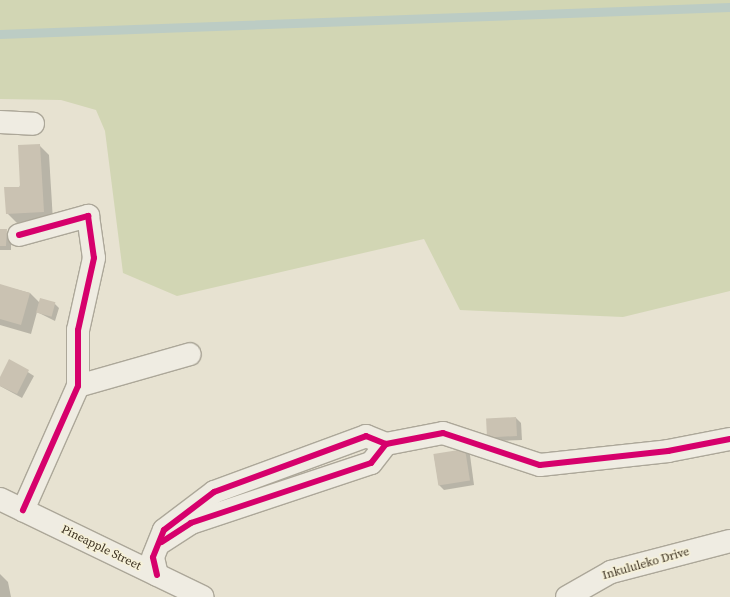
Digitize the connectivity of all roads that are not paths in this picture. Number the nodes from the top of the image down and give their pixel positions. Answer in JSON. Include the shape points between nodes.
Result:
{"nodes":[{"id":1,"x":0,"y":122,"type":"edge"},
{"id":2,"x":33,"y":124,"type":"dead end"},
{"id":3,"x":19,"y":234,"type":"dead end"},
{"id":4,"x":190,"y":354,"type":"dead end"},
{"id":5,"x":78,"y":386,"type":"junction"},
{"id":6,"x":730,"y":439,"type":"edge"},
{"id":7,"x":0,"y":499,"type":"edge"},
{"id":8,"x":23,"y":510,"type":"junction"},
{"id":9,"x":730,"y":541,"type":"edge"},
{"id":10,"x":157,"y":575,"type":"junction"},
{"id":11,"x":192,"y":595,"type":"edge"},
{"id":12,"x":567,"y":597,"type":"edge"}],
"edges":[{"from":1,"to":2,"type":"street"},
{"from":3,"to":5,"type":"street","via":[[88,216],[94,258],[78,330]]},
{"from":4,"to":5,"type":"street"},
{"from":5,"to":8,"type":"street"},
{"from":6,"to":10,"type":"street","via":[[668,451],[540,465],[443,433],[386,444],[366,436],[214,492],[164,530],[162,542],[154,557]]},
{"from":7,"to":8,"type":"street","name":"Pineapple Street"},
{"from":8,"to":10,"type":"street","name":"Pineapple Street"},
{"from":9,"to":12,"type":"street","name":"Inkululeko Drive","via":[[611,572]]},
{"from":10,"to":11,"type":"street","name":"Pineapple Street"}]}
